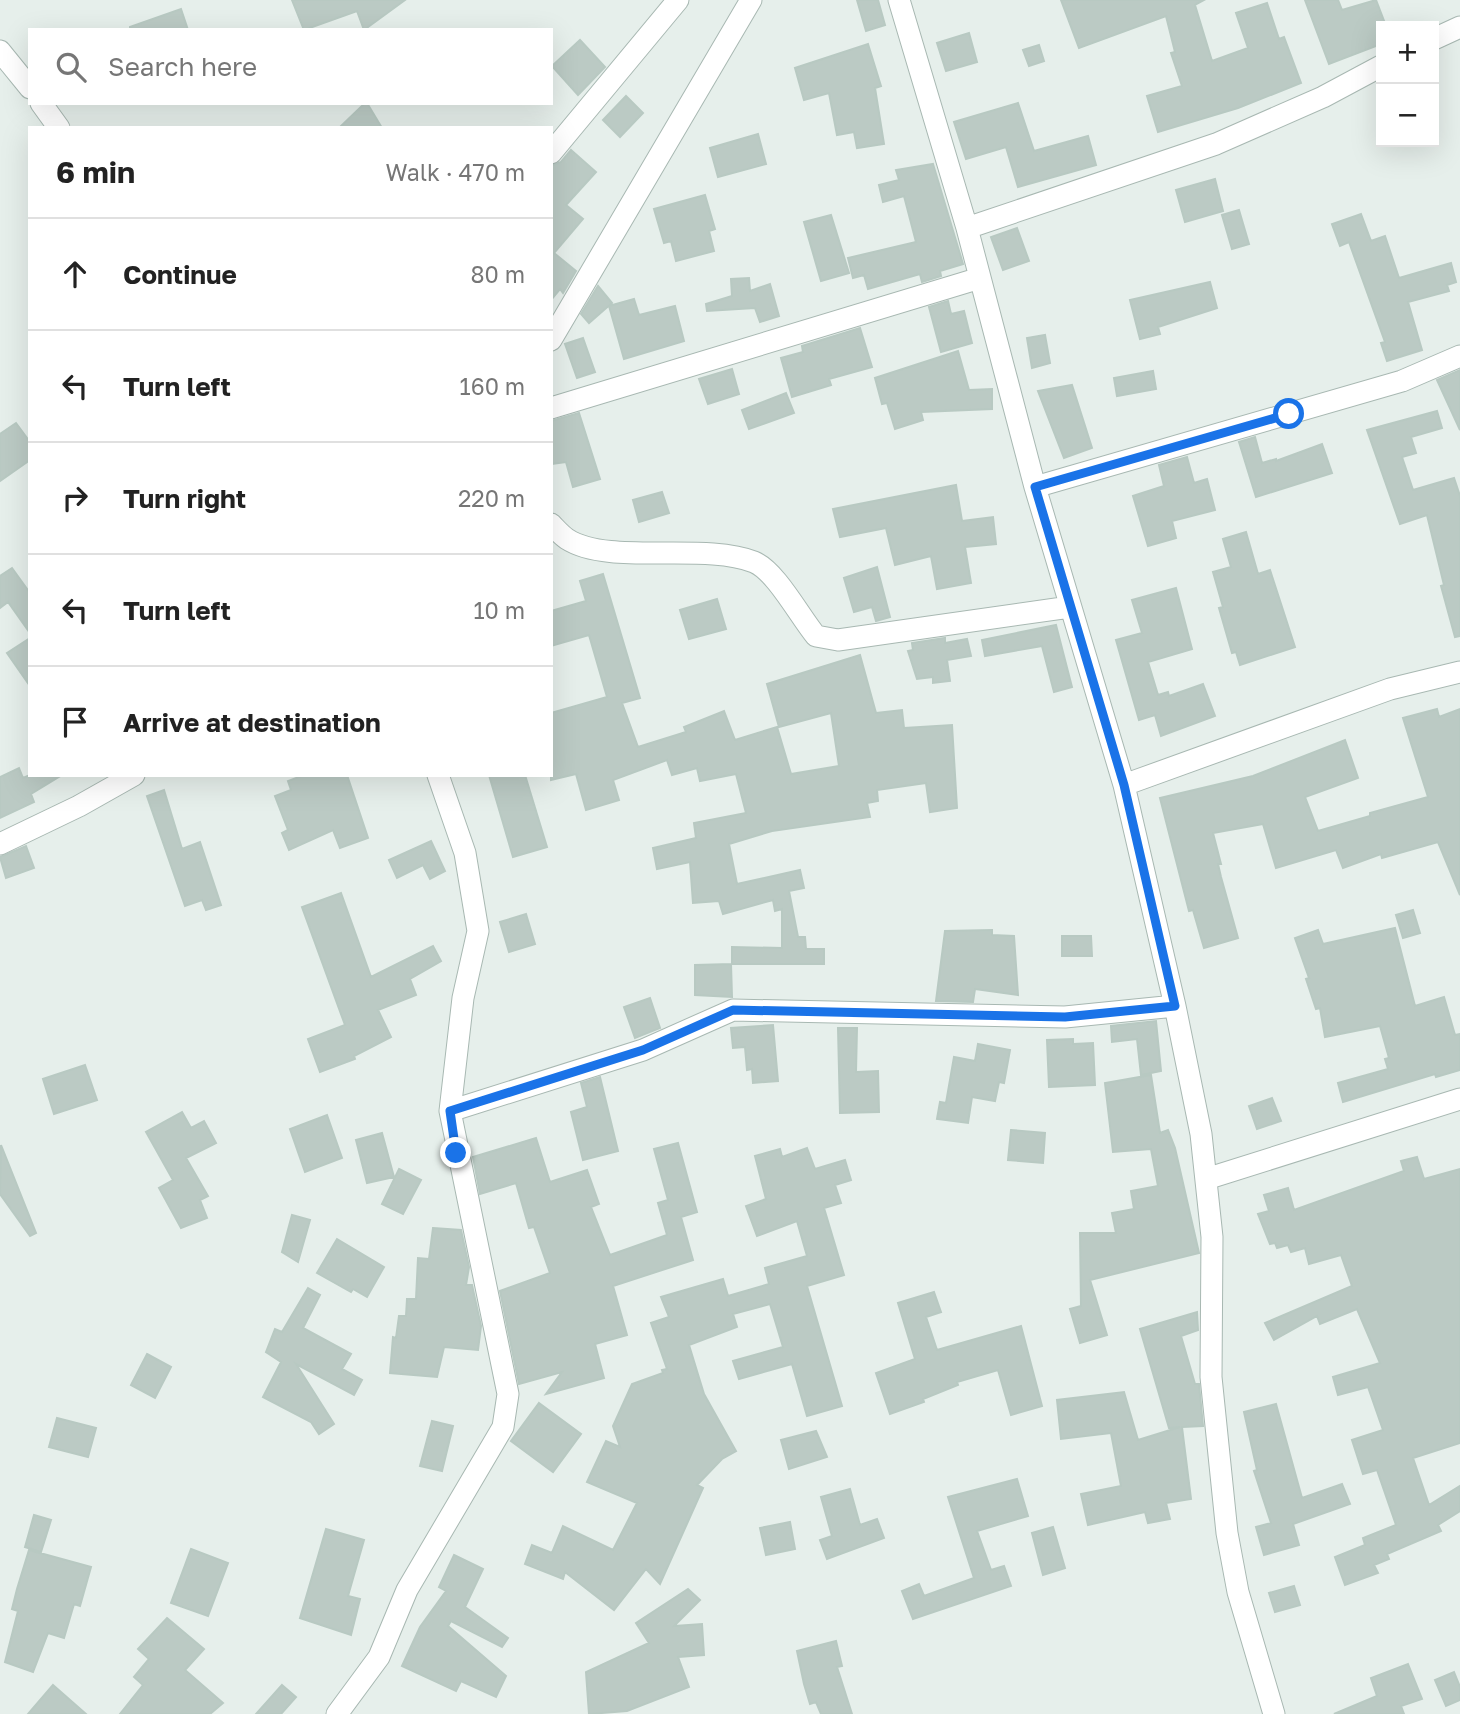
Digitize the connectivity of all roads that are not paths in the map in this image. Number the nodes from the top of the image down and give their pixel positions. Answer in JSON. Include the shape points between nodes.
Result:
{"nodes":[{"id":1,"x":678,"y":0,"type":"edge"},
{"id":2,"x":751,"y":0,"type":"edge"},
{"id":3,"x":900,"y":0,"type":"edge"},
{"id":4,"x":1460,"y":27,"type":"edge"},
{"id":5,"x":1439,"y":37,"type":"edge"},
{"id":6,"x":0,"y":51,"type":"edge"},
{"id":7,"x":1376,"y":69,"type":"edge"},
{"id":8,"x":28,"y":86,"type":"edge"},
{"id":9,"x":42,"y":105,"type":"edge"},
{"id":10,"x":58,"y":126,"type":"edge"},
{"id":11,"x":553,"y":151,"type":"edge"},
{"id":12,"x":967,"y":228,"type":"junction"},
{"id":13,"x":980,"y":278,"type":"junction"},
{"id":14,"x":553,"y":337,"type":"edge"},
{"id":15,"x":1460,"y":356,"type":"edge"},
{"id":16,"x":553,"y":407,"type":"edge"},
{"id":17,"x":1035,"y":487,"type":"junction"},
{"id":18,"x":553,"y":526,"type":"edge"},
{"id":19,"x":1070,"y":607,"type":"junction"},
{"id":20,"x":1460,"y":672,"type":"edge"},
{"id":21,"x":130,"y":777,"type":"edge"},
{"id":22,"x":439,"y":777,"type":"edge"},
{"id":23,"x":1124,"y":785,"type":"junction"},
{"id":24,"x":0,"y":844,"type":"edge"},
{"id":25,"x":1175,"y":1006,"type":"junction"},
{"id":26,"x":1460,"y":1099,"type":"edge"},
{"id":27,"x":450,"y":1111,"type":"junction"},
{"id":28,"x":1206,"y":1179,"type":"junction"},
{"id":29,"x":337,"y":1714,"type":"edge"},
{"id":30,"x":1274,"y":1714,"type":"edge"}],
"edges":[{"from":1,"to":11,"type":"street"},
{"from":2,"to":14,"type":"street"},
{"from":3,"to":12,"type":"street"},
{"from":4,"to":5,"type":"street"},
{"from":6,"to":8,"type":"street"},
{"from":7,"to":12,"type":"street","via":[[1216,144]]},
{"from":9,"to":10,"type":"street"},
{"from":12,"to":13,"type":"street"},
{"from":13,"to":16,"type":"street"},
{"from":13,"to":17,"type":"street"},
{"from":15,"to":17,"type":"street","via":[[1402,381]]},
{"from":17,"to":19,"type":"street"},
{"from":18,"to":19,"type":"street","via":[[568,540],[603,550],[722,555],[755,562],[775,580],[816,636],[838,640]]},
{"from":19,"to":23,"type":"street"},
{"from":20,"to":23,"type":"street","via":[[1390,689]]},
{"from":21,"to":24,"type":"street"},
{"from":22,"to":27,"type":"street","via":[[465,853],[478,931],[463,998]]},
{"from":23,"to":25,"type":"street"},
{"from":25,"to":27,"type":"street","via":[[1065,1017],[733,1010],[643,1050]]},
{"from":25,"to":28,"type":"street"},
{"from":26,"to":28,"type":"street"},
{"from":27,"to":29,"type":"street","via":[[508,1394],[503,1427],[407,1590],[379,1657]]},
{"from":28,"to":30,"type":"street","via":[[1212,1237],[1211,1377],[1227,1533],[1238,1592]]}]}
